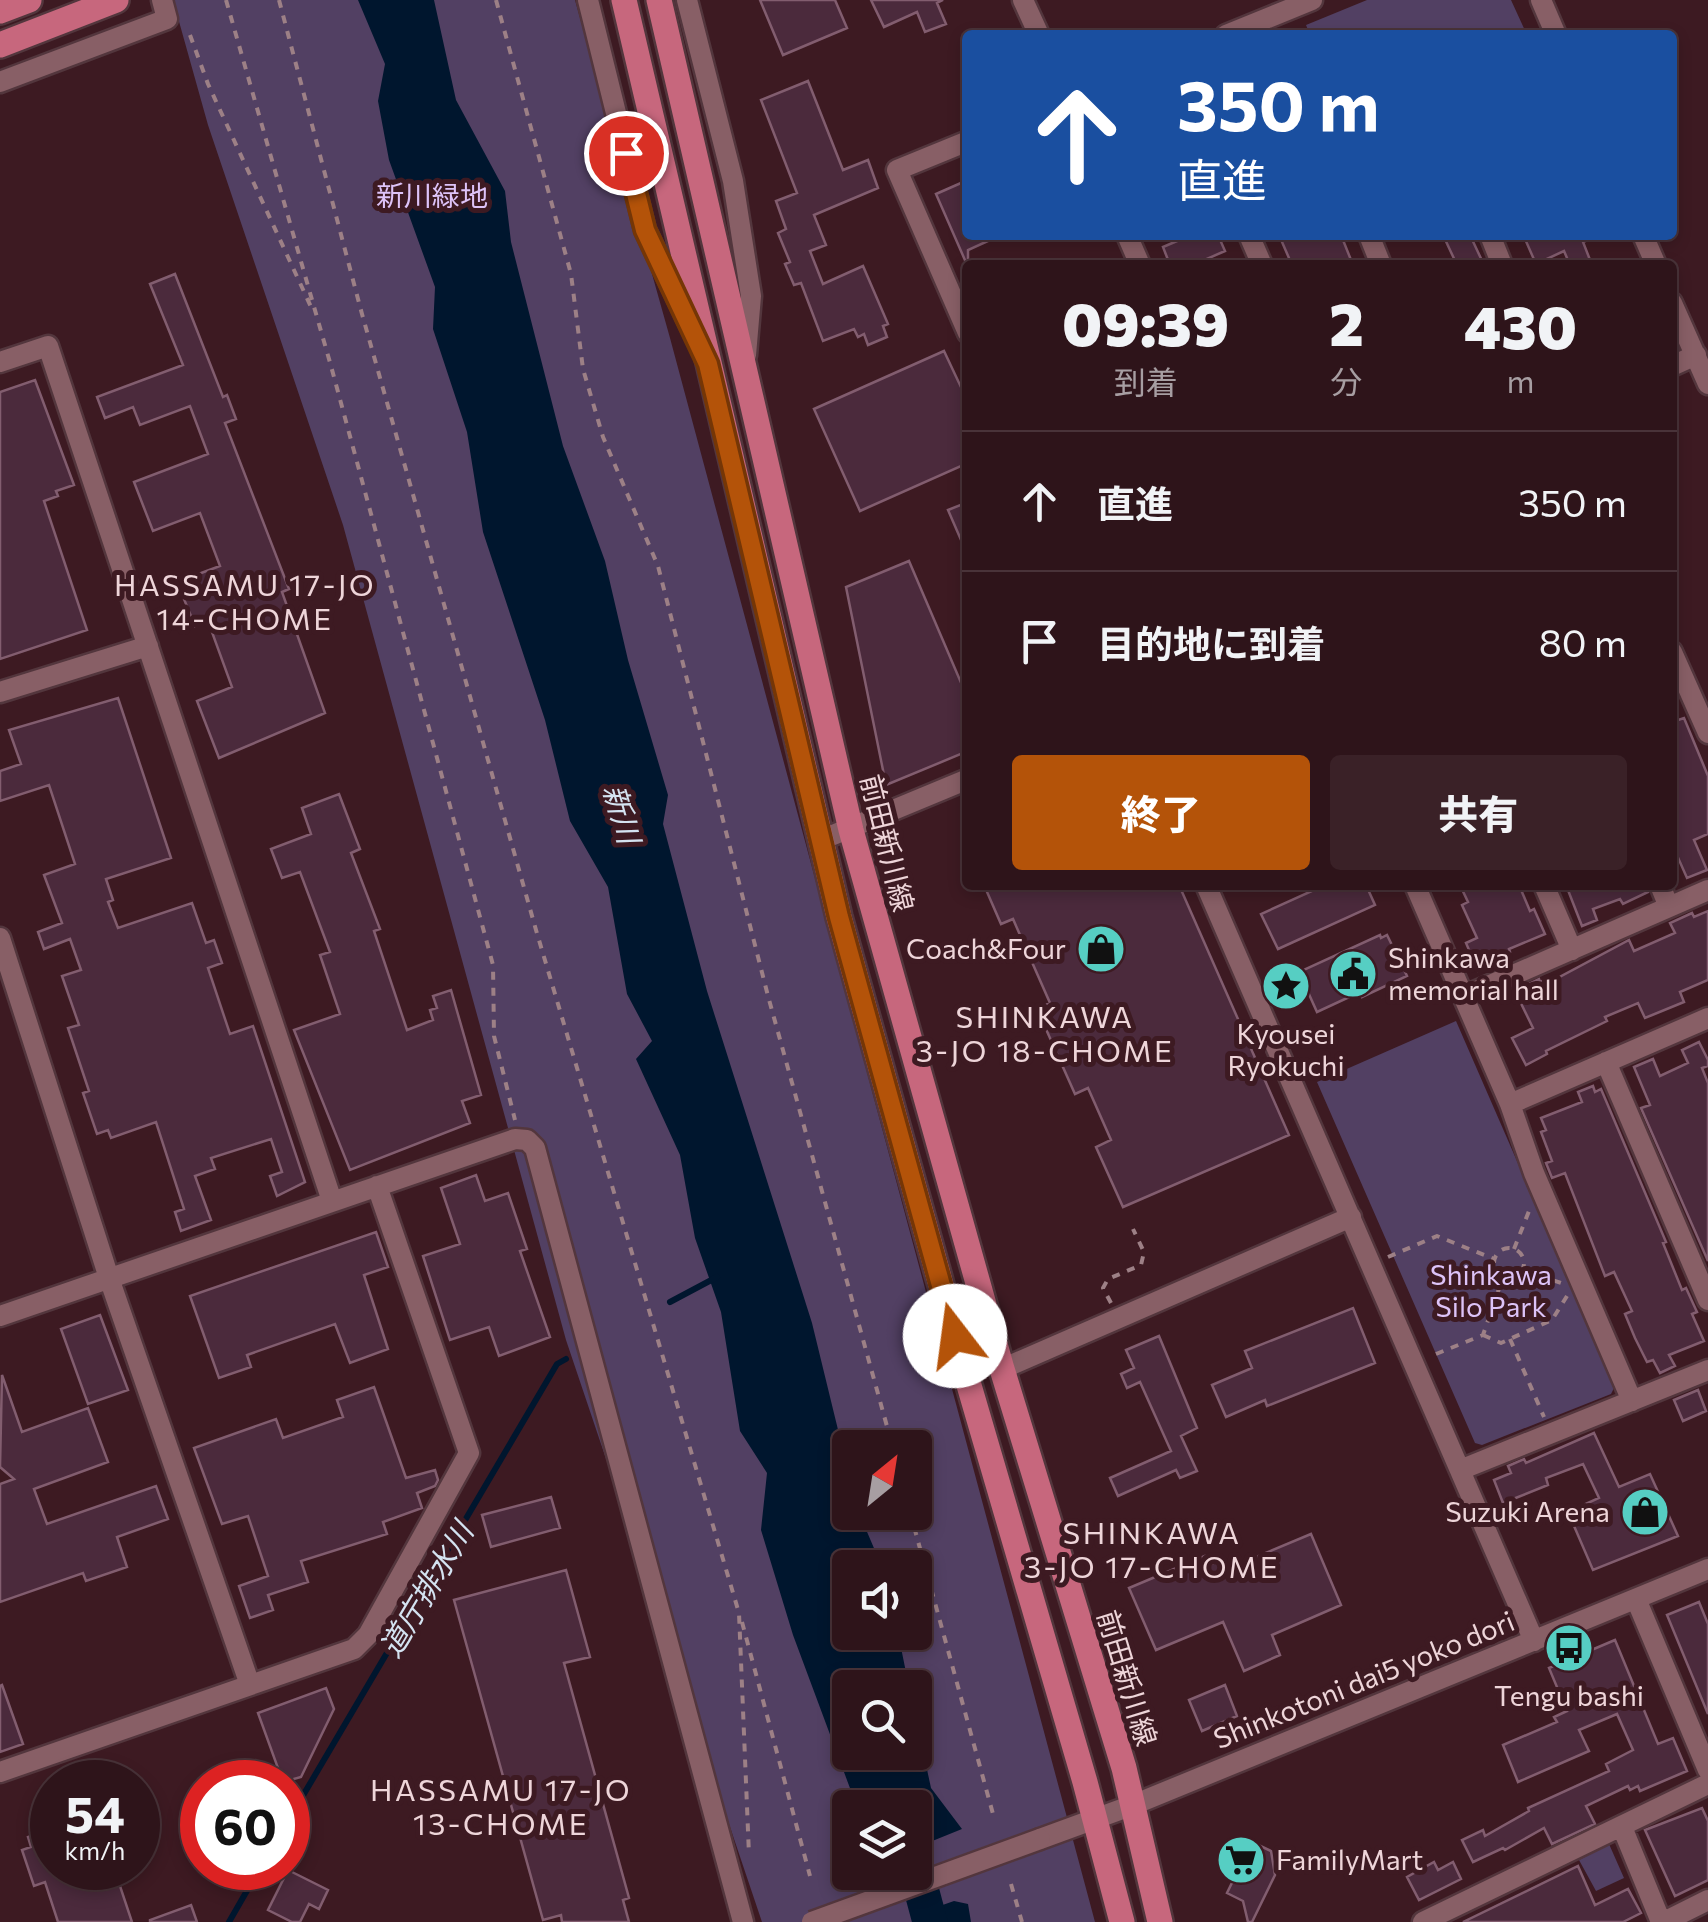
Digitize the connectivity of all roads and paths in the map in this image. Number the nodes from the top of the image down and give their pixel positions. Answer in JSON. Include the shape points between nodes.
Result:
{"nodes":[{"id":1,"x":116,"y":0,"type":"edge"},
{"id":2,"x":162,"y":0,"type":"edge"},
{"id":3,"x":226,"y":0,"type":"edge"},
{"id":4,"x":279,"y":0,"type":"edge"},
{"id":5,"x":496,"y":0,"type":"edge"},
{"id":6,"x":588,"y":0,"type":"edge"},
{"id":7,"x":624,"y":0,"type":"edge"},
{"id":8,"x":659,"y":0,"type":"edge"},
{"id":9,"x":687,"y":0,"type":"edge"},
{"id":10,"x":1023,"y":0,"type":"edge"},
{"id":11,"x":1312,"y":0,"type":"edge"},
{"id":12,"x":1541,"y":0,"type":"edge"},
{"id":13,"x":27,"y":1,"type":"edge"},
{"id":14,"x":0,"y":11,"type":"edge"},
{"id":15,"x":1036,"y":30,"type":"edge"},
{"id":16,"x":1238,"y":30,"type":"edge"},
{"id":17,"x":1554,"y":30,"type":"edge"},
{"id":18,"x":190,"y":35,"type":"dead end"},
{"id":19,"x":0,"y":45,"type":"edge"},
{"id":20,"x":0,"y":82,"type":"edge"},
{"id":21,"x":962,"y":143,"type":"edge"},
{"id":22,"x":1677,"y":313,"type":"edge"},
{"id":23,"x":962,"y":319,"type":"edge"},
{"id":24,"x":319,"y":323,"type":"junction"},
{"id":25,"x":1696,"y":356,"type":"junction"},
{"id":26,"x":0,"y":362,"type":"edge"},
{"id":27,"x":708,"y":364,"type":"junction"},
{"id":28,"x":1677,"y":364,"type":"edge"},
{"id":29,"x":744,"y":367,"type":"junction"},
{"id":30,"x":1708,"y":384,"type":"edge"},
{"id":31,"x":148,"y":646,"type":"junction"},
{"id":32,"x":1677,"y":663,"type":"edge"},
{"id":33,"x":0,"y":692,"type":"edge"},
{"id":34,"x":1708,"y":733,"type":"edge"},
{"id":35,"x":962,"y":782,"type":"edge"},
{"id":36,"x":852,"y":830,"type":"junction"},
{"id":37,"x":821,"y":840,"type":"junction"},
{"id":38,"x":1208,"y":890,"type":"edge"},
{"id":39,"x":1416,"y":890,"type":"edge"},
{"id":40,"x":1546,"y":890,"type":"edge"},
{"id":41,"x":1662,"y":890,"type":"edge"},
{"id":42,"x":1708,"y":890,"type":"edge"},
{"id":43,"x":1669,"y":907,"type":"junction"},
{"id":44,"x":0,"y":938,"type":"edge"},
{"id":45,"x":1572,"y":950,"type":"junction"},
{"id":46,"x":4,"y":964,"type":"edge"},
{"id":47,"x":1463,"y":997,"type":"junction"},
{"id":48,"x":1708,"y":1018,"type":"edge"},
{"id":49,"x":1606,"y":1062,"type":"junction"},
{"id":50,"x":1510,"y":1104,"type":"junction"},
{"id":51,"x":515,"y":1120,"type":"dead end"},
{"id":52,"x":376,"y":1186,"type":"junction"},
{"id":53,"x":332,"y":1201,"type":"junction"},
{"id":54,"x":1537,"y":1206,"type":"dead end"},
{"id":55,"x":1351,"y":1217,"type":"junction"},
{"id":56,"x":1133,"y":1228,"type":"dead end"},
{"id":57,"x":1514,"y":1249,"type":"junction"},
{"id":58,"x":1388,"y":1257,"type":"dead end"},
{"id":59,"x":1494,"y":1258,"type":"junction"},
{"id":60,"x":1523,"y":1270,"type":"junction"},
{"id":61,"x":109,"y":1278,"type":"junction"},
{"id":62,"x":1503,"y":1278,"type":"junction"},
{"id":63,"x":1708,"y":1300,"type":"edge"},
{"id":64,"x":1111,"y":1303,"type":"dead end"},
{"id":65,"x":0,"y":1316,"type":"edge"},
{"id":66,"x":1483,"y":1335,"type":"junction"},
{"id":67,"x":1510,"y":1339,"type":"junction"},
{"id":68,"x":1436,"y":1354,"type":"dead end"},
{"id":69,"x":1002,"y":1369,"type":"junction"},
{"id":70,"x":1708,"y":1370,"type":"edge"},
{"id":71,"x":1632,"y":1401,"type":"junction"},
{"id":72,"x":1545,"y":1420,"type":"dead end"},
{"id":73,"x":888,"y":1430,"type":"edge"},
{"id":74,"x":1460,"y":1470,"type":"junction"},
{"id":75,"x":915,"y":1530,"type":"edge"},
{"id":76,"x":1708,"y":1569,"type":"edge"},
{"id":77,"x":1636,"y":1599,"type":"junction"},
{"id":78,"x":739,"y":1613,"type":"junction"},
{"id":79,"x":1534,"y":1641,"type":"junction"},
{"id":80,"x":250,"y":1685,"type":"junction"},
{"id":81,"x":1708,"y":1770,"type":"edge"},
{"id":82,"x":0,"y":1772,"type":"edge"},
{"id":83,"x":1708,"y":1784,"type":"edge"},
{"id":84,"x":1133,"y":1805,"type":"junction"},
{"id":85,"x":992,"y":1814,"type":"dead end"},
{"id":86,"x":1095,"y":1819,"type":"junction"},
{"id":87,"x":1622,"y":1827,"type":"junction"},
{"id":88,"x":749,"y":1855,"type":"dead end"},
{"id":89,"x":810,"y":1876,"type":"dead end"},
{"id":90,"x":1012,"y":1884,"type":"dead end"},
{"id":91,"x":1708,"y":1900,"type":"edge"},
{"id":92,"x":743,"y":1922,"type":"edge"},
{"id":93,"x":812,"y":1922,"type":"edge"},
{"id":94,"x":1022,"y":1922,"type":"edge"},
{"id":95,"x":1122,"y":1922,"type":"edge"},
{"id":96,"x":1160,"y":1922,"type":"edge"},
{"id":97,"x":1424,"y":1922,"type":"edge"},
{"id":98,"x":1663,"y":1922,"type":"edge"}],
"edges":[{"from":1,"to":19,"type":"main road"},
{"from":2,"to":20,"type":"street","via":[[167,19]]},
{"from":3,"to":24,"type":"path"},
{"from":4,"to":78,"type":"path","via":[[536,930]]},
{"from":5,"to":73,"type":"path","via":[[571,274],[583,369],[602,437],[658,566]]},
{"from":6,"to":27,"type":"street","via":[[645,230]]},
{"from":7,"to":27,"type":"main road"},
{"from":8,"to":29,"type":"main road","name":"前田新川線"},
{"from":9,"to":29,"type":"street","via":[[736,200],[751,296]]},
{"from":10,"to":15,"type":"street"},
{"from":11,"to":16,"type":"street"},
{"from":12,"to":17,"type":"street"},
{"from":13,"to":14,"type":"main road"},
{"from":18,"to":24,"type":"path"},
{"from":21,"to":23,"type":"street","via":[[897,170]]},
{"from":22,"to":25,"type":"street"},
{"from":24,"to":51,"type":"path","via":[[492,966],[494,1036]]},
{"from":25,"to":28,"type":"street"},
{"from":25,"to":30,"type":"street"},
{"from":26,"to":31,"type":"street","via":[[48,346]]},
{"from":27,"to":37,"type":"main road"},
{"from":29,"to":36,"type":"main road","name":"前田新川線"},
{"from":31,"to":33,"type":"street"},
{"from":31,"to":53,"type":"street"},
{"from":32,"to":34,"type":"street"},
{"from":35,"to":36,"type":"street"},
{"from":36,"to":37,"type":"street"},
{"from":36,"to":69,"type":"main road","name":"前田新川線"},
{"from":37,"to":86,"type":"main road"},
{"from":38,"to":55,"type":"street"},
{"from":39,"to":47,"type":"street"},
{"from":40,"to":45,"type":"street"},
{"from":41,"to":43,"type":"street"},
{"from":42,"to":43,"type":"street"},
{"from":43,"to":45,"type":"street"},
{"from":44,"to":46,"type":"street"},
{"from":45,"to":47,"type":"street"},
{"from":46,"to":61,"type":"street"},
{"from":47,"to":50,"type":"street"},
{"from":48,"to":49,"type":"street"},
{"from":49,"to":50,"type":"street"},
{"from":49,"to":63,"type":"street"},
{"from":50,"to":71,"type":"street"},
{"from":52,"to":53,"type":"street"},
{"from":52,"to":80,"type":"street","via":[[469,1452],[354,1649]]},
{"from":52,"to":92,"type":"street","via":[[515,1139],[536,1148]]},
{"from":53,"to":61,"type":"street"},
{"from":54,"to":57,"type":"path"},
{"from":55,"to":69,"type":"street"},
{"from":55,"to":74,"type":"street"},
{"from":56,"to":64,"type":"path","via":[[1144,1252],[1140,1266],[1108,1279],[1103,1288]]},
{"from":57,"to":59,"type":"path"},
{"from":57,"to":60,"type":"path"},
{"from":58,"to":59,"type":"path","via":[[1438,1236]]},
{"from":59,"to":62,"type":"path"},
{"from":60,"to":62,"type":"path"},
{"from":60,"to":67,"type":"path","via":[[1572,1288],[1552,1320]]},
{"from":61,"to":65,"type":"street"},
{"from":61,"to":80,"type":"street"},
{"from":62,"to":66,"type":"path"},
{"from":66,"to":67,"type":"path","via":[[1501,1343]]},
{"from":66,"to":68,"type":"path"},
{"from":67,"to":72,"type":"path"},
{"from":69,"to":84,"type":"main road","name":"前田新川線"},
{"from":70,"to":71,"type":"street"},
{"from":71,"to":74,"type":"street"},
{"from":74,"to":79,"type":"street"},
{"from":75,"to":85,"type":"path"},
{"from":76,"to":77,"type":"street","name":"Shinkotoni dai5 yoko dori"},
{"from":77,"to":79,"type":"street","name":"Shinkotoni dai5 yoko dori"},
{"from":77,"to":81,"type":"street"},
{"from":78,"to":88,"type":"path"},
{"from":78,"to":89,"type":"path"},
{"from":79,"to":84,"type":"street","name":"Shinkotoni dai5 yoko dori"},
{"from":80,"to":82,"type":"street"},
{"from":83,"to":87,"type":"street"},
{"from":84,"to":86,"type":"street","name":"Shinkotoni dai5 yoko dori"},
{"from":84,"to":96,"type":"main road","name":"前田新川線"},
{"from":86,"to":93,"type":"street","name":"Shinkotoni dai5 yoko dori","bridge":true},
{"from":86,"to":95,"type":"main road"},
{"from":87,"to":97,"type":"street"},
{"from":87,"to":98,"type":"street"},
{"from":90,"to":94,"type":"path"},
{"from":91,"to":98,"type":"street"}]}
